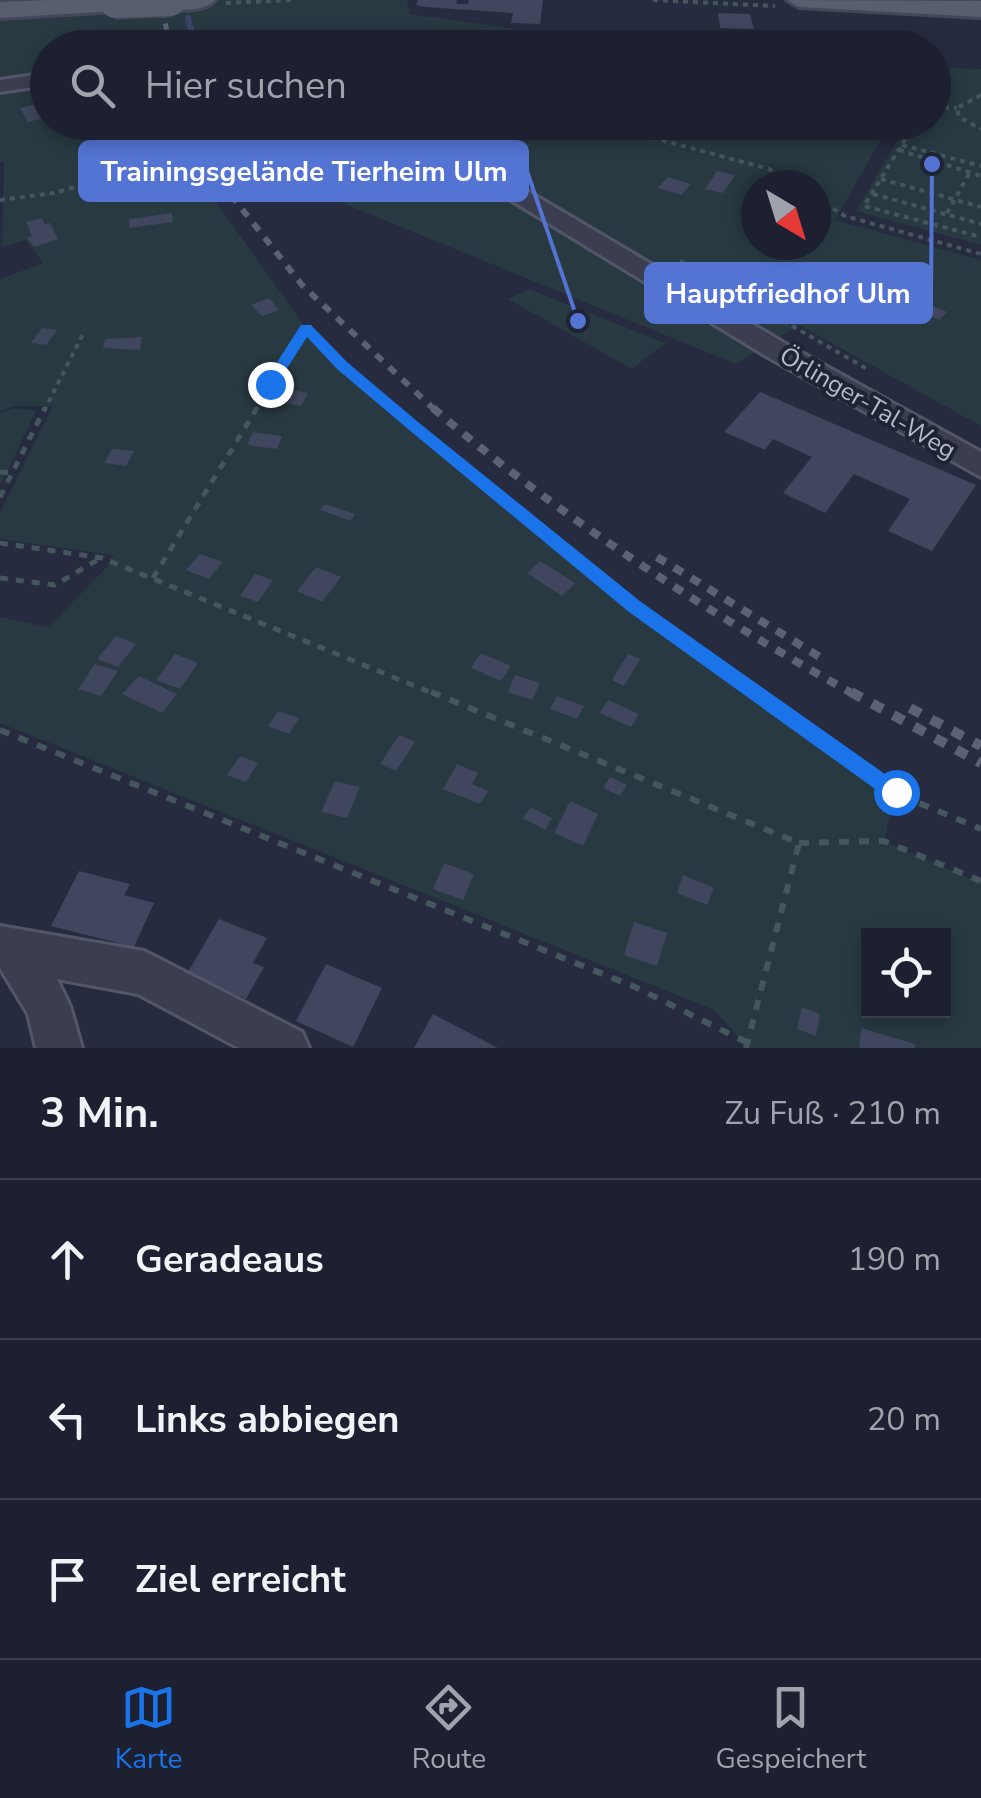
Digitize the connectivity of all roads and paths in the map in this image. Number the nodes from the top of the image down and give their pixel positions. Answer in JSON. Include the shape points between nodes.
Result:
{"nodes":[{"id":1,"x":293,"y":0,"type":"edge"},
{"id":2,"x":799,"y":0,"type":"edge"},
{"id":3,"x":171,"y":2,"type":"edge"},
{"id":4,"x":208,"y":2,"type":"edge"},
{"id":5,"x":981,"y":8,"type":"edge"},
{"id":6,"x":0,"y":10,"type":"edge"},
{"id":7,"x":30,"y":82,"type":"edge"},
{"id":8,"x":0,"y":86,"type":"edge"},
{"id":9,"x":981,"y":96,"type":"edge"},
{"id":10,"x":972,"y":98,"type":"junction"},
{"id":11,"x":981,"y":103,"type":"edge"},
{"id":12,"x":951,"y":108,"type":"edge"},
{"id":13,"x":957,"y":108,"type":"junction"},
{"id":14,"x":981,"y":128,"type":"edge"},
{"id":15,"x":117,"y":140,"type":"edge"},
{"id":16,"x":424,"y":140,"type":"edge"},
{"id":17,"x":661,"y":140,"type":"edge"},
{"id":18,"x":904,"y":140,"type":"edge"},
{"id":19,"x":900,"y":147,"type":"junction"},
{"id":20,"x":132,"y":162,"type":"junction"},
{"id":21,"x":981,"y":166,"type":"edge"},
{"id":22,"x":152,"y":170,"type":"dead end"},
{"id":23,"x":771,"y":170,"type":"edge"},
{"id":24,"x":970,"y":172,"type":"junction"},
{"id":25,"x":981,"y":176,"type":"edge"},
{"id":26,"x":881,"y":179,"type":"junction"},
{"id":27,"x":872,"y":194,"type":"junction"},
{"id":28,"x":954,"y":199,"type":"junction"},
{"id":29,"x":0,"y":200,"type":"edge"},
{"id":30,"x":981,"y":206,"type":"edge"},
{"id":31,"x":831,"y":208,"type":"edge"},
{"id":32,"x":946,"y":214,"type":"junction"},
{"id":33,"x":981,"y":224,"type":"edge"},
{"id":34,"x":981,"y":236,"type":"edge"},
{"id":35,"x":981,"y":254,"type":"edge"},
{"id":36,"x":85,"y":330,"type":"dead end"},
{"id":37,"x":981,"y":466,"type":"edge"},
{"id":38,"x":0,"y":472,"type":"edge"},
{"id":39,"x":12,"y":473,"type":"junction"},
{"id":40,"x":0,"y":497,"type":"edge"},
{"id":41,"x":0,"y":543,"type":"edge"},
{"id":42,"x":102,"y":558,"type":"junction"},
{"id":43,"x":0,"y":578,"type":"edge"},
{"id":44,"x":153,"y":578,"type":"junction"},
{"id":45,"x":0,"y":730,"type":"edge"},
{"id":46,"x":981,"y":829,"type":"edge"},
{"id":47,"x":799,"y":843,"type":"junction"},
{"id":48,"x":981,"y":881,"type":"edge"},
{"id":49,"x":8,"y":949,"type":"edge"},
{"id":50,"x":746,"y":1045,"type":"edge"},
{"id":51,"x":59,"y":1048,"type":"edge"},
{"id":52,"x":286,"y":1048,"type":"edge"}],
"edges":[{"from":1,"to":4,"type":"path"},
{"from":2,"to":5,"type":"main road"},
{"from":3,"to":4,"type":"main road"},
{"from":3,"to":6,"type":"main road","bridge":true},
{"from":7,"to":8,"type":"street"},
{"from":9,"to":10,"type":"path"},
{"from":10,"to":11,"type":"path"},
{"from":10,"to":13,"type":"path"},
{"from":12,"to":13,"type":"path"},
{"from":13,"to":14,"type":"path","via":[[959,117]]},
{"from":15,"to":20,"type":"path"},
{"from":16,"to":37,"type":"street","name":"Örlinger-Tal-Weg"},
{"from":17,"to":23,"type":"path"},
{"from":18,"to":19,"type":"path"},
{"from":19,"to":21,"type":"path"},
{"from":19,"to":24,"type":"path"},
{"from":19,"to":26,"type":"path"},
{"from":20,"to":22,"type":"path","via":[[144,158]]},
{"from":20,"to":29,"type":"path","via":[[137,169]]},
{"from":24,"to":25,"type":"path"},
{"from":24,"to":28,"type":"path"},
{"from":26,"to":27,"type":"path"},
{"from":26,"to":28,"type":"path"},
{"from":27,"to":32,"type":"path"},
{"from":27,"to":34,"type":"path","via":[[864,206]]},
{"from":28,"to":30,"type":"path"},
{"from":28,"to":32,"type":"path"},
{"from":31,"to":35,"type":"path"},
{"from":32,"to":33,"type":"path"},
{"from":36,"to":39,"type":"path"},
{"from":38,"to":39,"type":"path"},
{"from":39,"to":40,"type":"path"},
{"from":41,"to":42,"type":"path"},
{"from":42,"to":43,"type":"path","via":[[55,586]]},
{"from":42,"to":44,"type":"path"},
{"from":44,"to":46,"type":"path","via":[[306,328],[342,366],[635,607],[896,792]]},
{"from":44,"to":47,"type":"path"},
{"from":45,"to":50,"type":"path","via":[[635,987]]},
{"from":47,"to":48,"type":"path","via":[[884,841]]},
{"from":47,"to":50,"type":"path"},
{"from":49,"to":51,"type":"street","via":[[48,1006]]},
{"from":49,"to":52,"type":"street","via":[[144,972]]}]}
